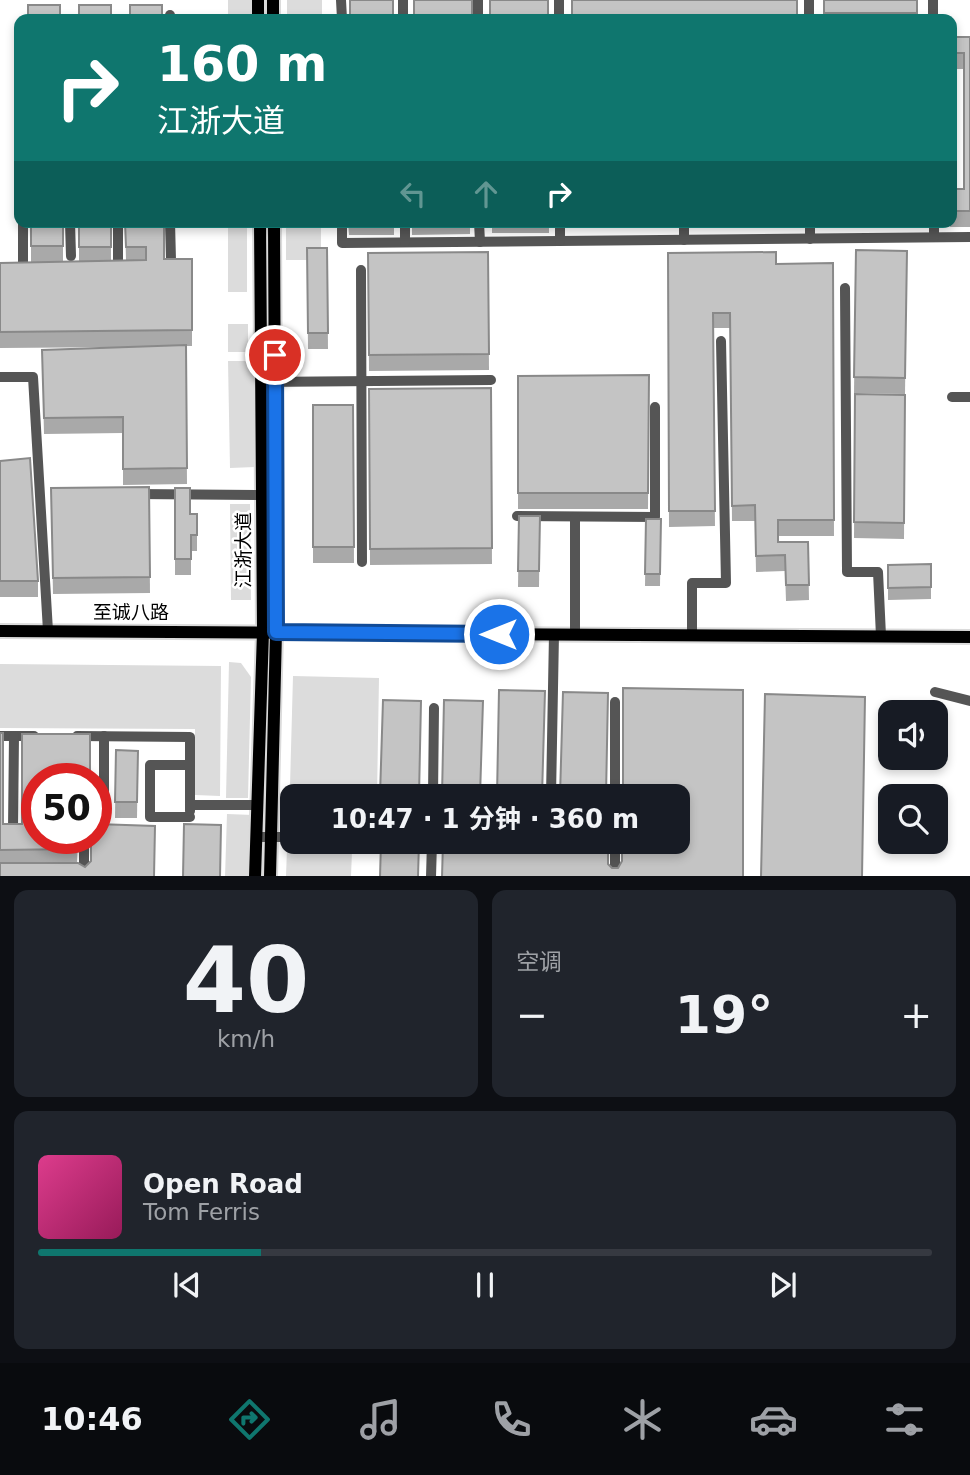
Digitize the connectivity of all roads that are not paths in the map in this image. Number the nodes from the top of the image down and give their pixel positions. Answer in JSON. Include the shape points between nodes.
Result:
{"nodes":[{"id":1,"x":23,"y":228,"type":"edge"},
{"id":2,"x":71,"y":228,"type":"edge"},
{"id":3,"x":118,"y":228,"type":"edge"},
{"id":4,"x":170,"y":228,"type":"edge"},
{"id":5,"x":260,"y":228,"type":"edge"},
{"id":6,"x":274,"y":228,"type":"edge"},
{"id":7,"x":342,"y":228,"type":"edge"},
{"id":8,"x":405,"y":228,"type":"edge"},
{"id":9,"x":480,"y":228,"type":"edge"},
{"id":10,"x":560,"y":228,"type":"edge"},
{"id":11,"x":684,"y":228,"type":"edge"},
{"id":12,"x":810,"y":228,"type":"edge"},
{"id":13,"x":934,"y":228,"type":"edge"},
{"id":14,"x":934,"y":237,"type":"junction"},
{"id":15,"x":970,"y":237,"type":"edge"},
{"id":16,"x":810,"y":239,"type":"junction"},
{"id":17,"x":684,"y":240,"type":"junction"},
{"id":18,"x":560,"y":241,"type":"junction"},
{"id":19,"x":405,"y":242,"type":"junction"},
{"id":20,"x":480,"y":242,"type":"junction"},
{"id":21,"x":71,"y":256,"type":"dead end"},
{"id":22,"x":170,"y":260,"type":"edge"},
{"id":23,"x":118,"y":262,"type":"edge"},
{"id":24,"x":23,"y":265,"type":"edge"},
{"id":25,"x":361,"y":270,"type":"dead end"},
{"id":26,"x":845,"y":288,"type":"dead end"},
{"id":27,"x":721,"y":341,"type":"dead end"},
{"id":28,"x":0,"y":377,"type":"edge"},
{"id":29,"x":491,"y":380,"type":"dead end"},
{"id":30,"x":362,"y":381,"type":"junction"},
{"id":31,"x":261,"y":382,"type":"junction"},
{"id":32,"x":275,"y":382,"type":"junction"},
{"id":33,"x":952,"y":397,"type":"dead end"},
{"id":34,"x":970,"y":397,"type":"edge"},
{"id":35,"x":655,"y":407,"type":"dead end"},
{"id":36,"x":126,"y":494,"type":"edge"},
{"id":37,"x":262,"y":495,"type":"junction"},
{"id":38,"x":517,"y":516,"type":"edge"},
{"id":39,"x":575,"y":517,"type":"junction"},
{"id":40,"x":362,"y":562,"type":"dead end"},
{"id":41,"x":0,"y":631,"type":"edge"},
{"id":42,"x":48,"y":631,"type":"junction"},
{"id":43,"x":270,"y":632,"type":"junction"},
{"id":44,"x":554,"y":634,"type":"junction"},
{"id":45,"x":575,"y":634,"type":"junction"},
{"id":46,"x":692,"y":635,"type":"junction"},
{"id":47,"x":881,"y":636,"type":"junction"},
{"id":48,"x":970,"y":637,"type":"edge"},
{"id":49,"x":935,"y":692,"type":"dead end"},
{"id":50,"x":970,"y":701,"type":"edge"},
{"id":51,"x":615,"y":702,"type":"dead end"},
{"id":52,"x":434,"y":708,"type":"dead end"},
{"id":53,"x":0,"y":736,"type":"edge"},
{"id":54,"x":14,"y":736,"type":"junction"},
{"id":55,"x":40,"y":736,"type":"edge"},
{"id":56,"x":65,"y":736,"type":"edge"},
{"id":57,"x":104,"y":736,"type":"junction"},
{"id":58,"x":104,"y":763,"type":"edge"},
{"id":59,"x":190,"y":765,"type":"junction"},
{"id":60,"x":433,"y":784,"type":"edge"},
{"id":61,"x":551,"y":784,"type":"edge"},
{"id":62,"x":615,"y":784,"type":"edge"},
{"id":63,"x":257,"y":805,"type":"junction"},
{"id":64,"x":190,"y":817,"type":"junction"},
{"id":65,"x":13,"y":829,"type":"edge"},
{"id":66,"x":256,"y":837,"type":"junction"},
{"id":67,"x":271,"y":837,"type":"junction"},
{"id":68,"x":280,"y":837,"type":"edge"},
{"id":69,"x":84,"y":854,"type":"edge"},
{"id":70,"x":432,"y":854,"type":"edge"},
{"id":71,"x":615,"y":854,"type":"edge"},
{"id":72,"x":70,"y":872,"type":"edge"},
{"id":73,"x":84,"y":874,"type":"edge"},
{"id":74,"x":255,"y":876,"type":"edge"},
{"id":75,"x":270,"y":876,"type":"edge"},
{"id":76,"x":432,"y":876,"type":"edge"},
{"id":77,"x":615,"y":876,"type":"edge"}],
"edges":[{"from":1,"to":24,"type":"street"},
{"from":2,"to":21,"type":"street"},
{"from":3,"to":23,"type":"street"},
{"from":4,"to":22,"type":"street"},
{"from":5,"to":31,"type":"main road","name":"江浙大道"},
{"from":6,"to":32,"type":"main road","name":"江浙大道"},
{"from":7,"to":19,"type":"street","via":[[342,243]]},
{"from":8,"to":19,"type":"street"},
{"from":9,"to":20,"type":"street"},
{"from":10,"to":18,"type":"street"},
{"from":11,"to":17,"type":"street"},
{"from":12,"to":16,"type":"street"},
{"from":13,"to":14,"type":"street"},
{"from":14,"to":15,"type":"street"},
{"from":14,"to":16,"type":"street"},
{"from":16,"to":17,"type":"street"},
{"from":17,"to":18,"type":"street"},
{"from":18,"to":20,"type":"street"},
{"from":19,"to":20,"type":"street"},
{"from":25,"to":30,"type":"street"},
{"from":26,"to":47,"type":"street","via":[[847,572],[878,572]]},
{"from":27,"to":46,"type":"street","via":[[726,583],[692,583]]},
{"from":28,"to":42,"type":"street","via":[[33,377]]},
{"from":29,"to":30,"type":"street"},
{"from":30,"to":32,"type":"street"},
{"from":30,"to":40,"type":"street"},
{"from":31,"to":32,"type":"street"},
{"from":31,"to":37,"type":"main road","name":"江浙大道"},
{"from":32,"to":43,"type":"main road","name":"江浙大道"},
{"from":33,"to":34,"type":"street"},
{"from":35,"to":39,"type":"street","via":[[655,517]]},
{"from":36,"to":37,"type":"street"},
{"from":37,"to":43,"type":"main road","name":"江浙大道"},
{"from":38,"to":39,"type":"street"},
{"from":39,"to":45,"type":"street"},
{"from":41,"to":42,"type":"main road","name":"至诚八路"},
{"from":42,"to":43,"type":"main road","name":"至诚八路"},
{"from":43,"to":44,"type":"main road","name":"至诚八路"},
{"from":43,"to":63,"type":"main road","name":"江浙大道"},
{"from":43,"to":67,"type":"main road","name":"江浙大道"},
{"from":44,"to":45,"type":"main road","name":"至诚八路"},
{"from":44,"to":61,"type":"street"},
{"from":45,"to":46,"type":"main road","name":"至诚八路"},
{"from":46,"to":47,"type":"main road","name":"至诚八路"},
{"from":47,"to":48,"type":"main road","name":"至诚八路"},
{"from":49,"to":50,"type":"street"},
{"from":51,"to":62,"type":"street"},
{"from":52,"to":60,"type":"street"},
{"from":53,"to":54,"type":"street"},
{"from":54,"to":55,"type":"street"},
{"from":54,"to":65,"type":"street"},
{"from":56,"to":57,"type":"street"},
{"from":57,"to":58,"type":"street"},
{"from":57,"to":59,"type":"street","via":[[190,737]]},
{"from":59,"to":64,"type":"street"},
{"from":59,"to":64,"type":"street","via":[[150,765],[150,817]]},
{"from":63,"to":64,"type":"street"},
{"from":63,"to":66,"type":"main road","name":"江浙大道"},
{"from":66,"to":67,"type":"street"},
{"from":66,"to":74,"type":"main road","name":"江浙大道"},
{"from":67,"to":68,"type":"street"},
{"from":67,"to":75,"type":"main road","name":"江浙大道"},
{"from":69,"to":73,"type":"street"},
{"from":70,"to":76,"type":"street"},
{"from":71,"to":77,"type":"street"},
{"from":72,"to":73,"type":"street"}]}
